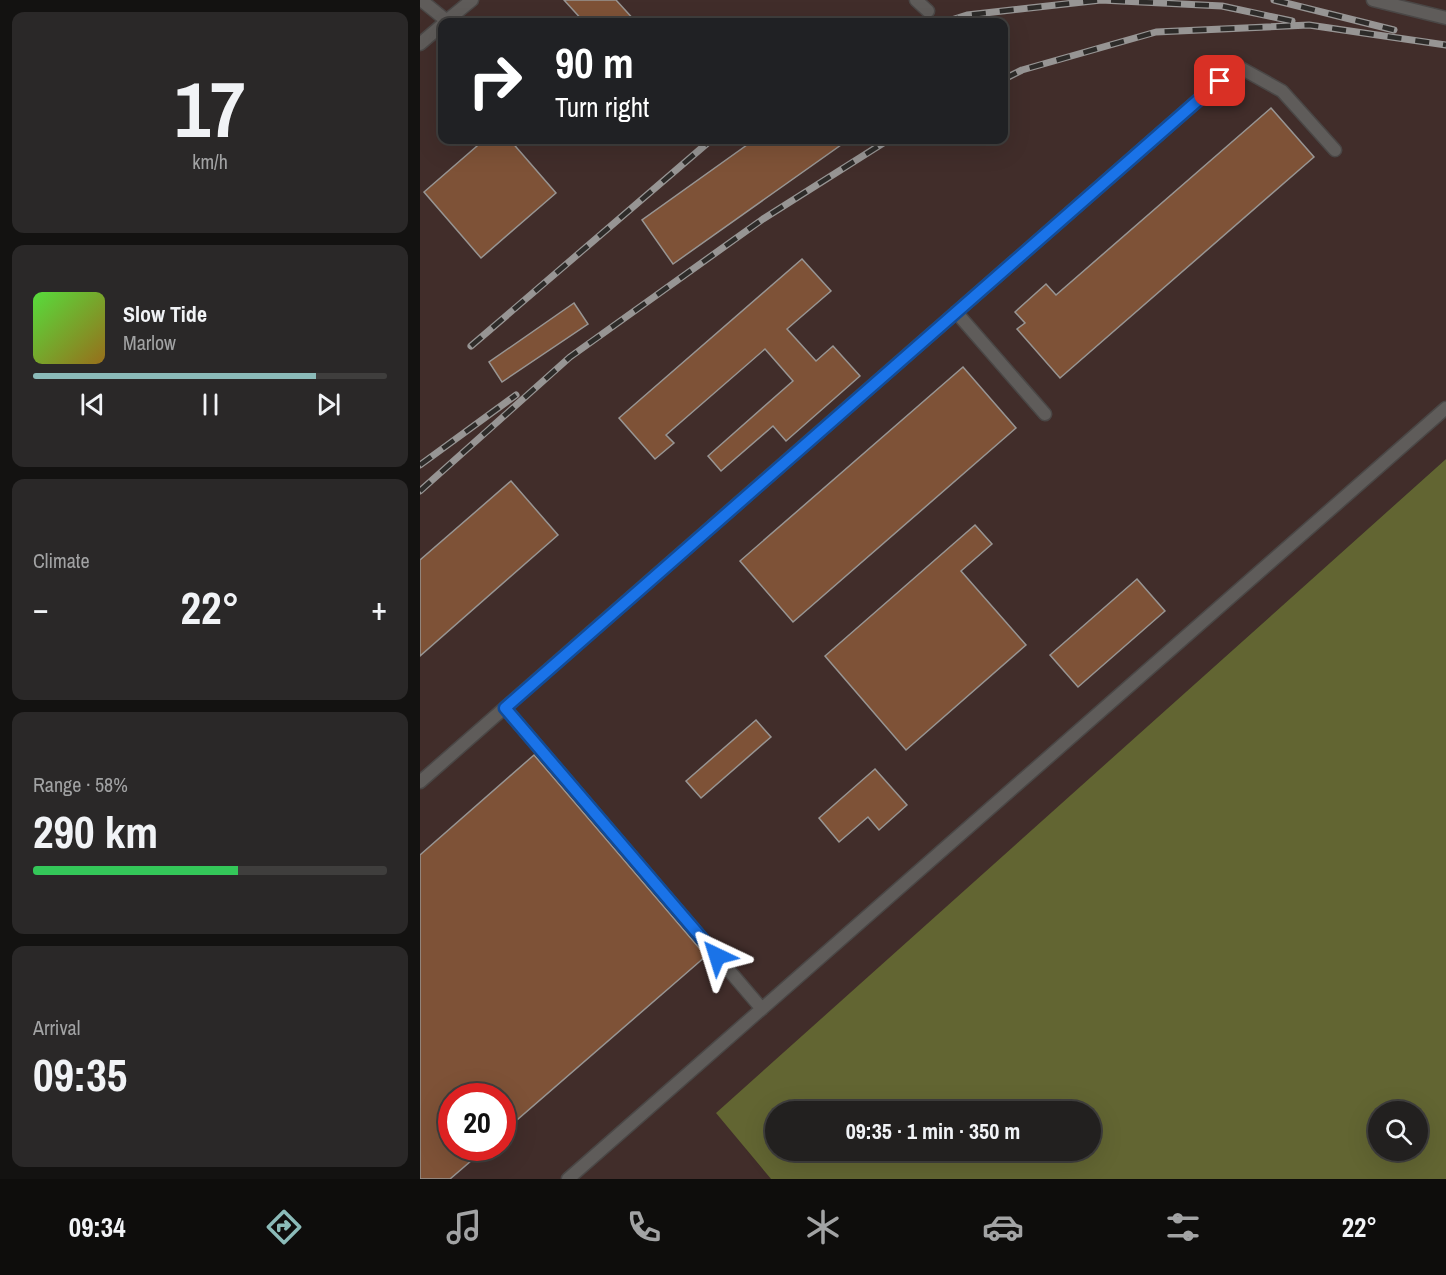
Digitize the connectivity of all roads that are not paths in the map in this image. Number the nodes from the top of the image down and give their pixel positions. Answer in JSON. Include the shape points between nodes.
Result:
{"nodes":[{"id":1,"x":421,"y":0,"type":"edge"},
{"id":2,"x":472,"y":0,"type":"edge"},
{"id":3,"x":916,"y":0,"type":"edge"},
{"id":4,"x":1373,"y":0,"type":"edge"},
{"id":5,"x":928,"y":11,"type":"dead end"},
{"id":6,"x":440,"y":18,"type":"edge"},
{"id":7,"x":451,"y":18,"type":"edge"},
{"id":8,"x":1446,"y":18,"type":"edge"},
{"id":9,"x":438,"y":29,"type":"edge"},
{"id":10,"x":420,"y":44,"type":"edge"},
{"id":11,"x":1335,"y":150,"type":"dead end"},
{"id":12,"x":956,"y":312,"type":"junction"},
{"id":13,"x":1446,"y":408,"type":"edge"},
{"id":14,"x":1045,"y":414,"type":"dead end"},
{"id":15,"x":505,"y":708,"type":"junction"},
{"id":16,"x":420,"y":782,"type":"edge"},
{"id":17,"x":762,"y":1009,"type":"junction"},
{"id":18,"x":568,"y":1179,"type":"edge"}],
"edges":[{"from":1,"to":6,"type":"lane"},
{"from":2,"to":7,"type":"lane"},
{"from":3,"to":5,"type":"lane"},
{"from":4,"to":8,"type":"lane"},
{"from":9,"to":10,"type":"lane"},
{"from":11,"to":12,"type":"lane","via":[[1282,92],[1237,66]]},
{"from":12,"to":14,"type":"lane"},
{"from":12,"to":15,"type":"lane"},
{"from":13,"to":17,"type":"lane"},
{"from":15,"to":16,"type":"lane"},
{"from":15,"to":17,"type":"lane"},
{"from":17,"to":18,"type":"lane"}]}
